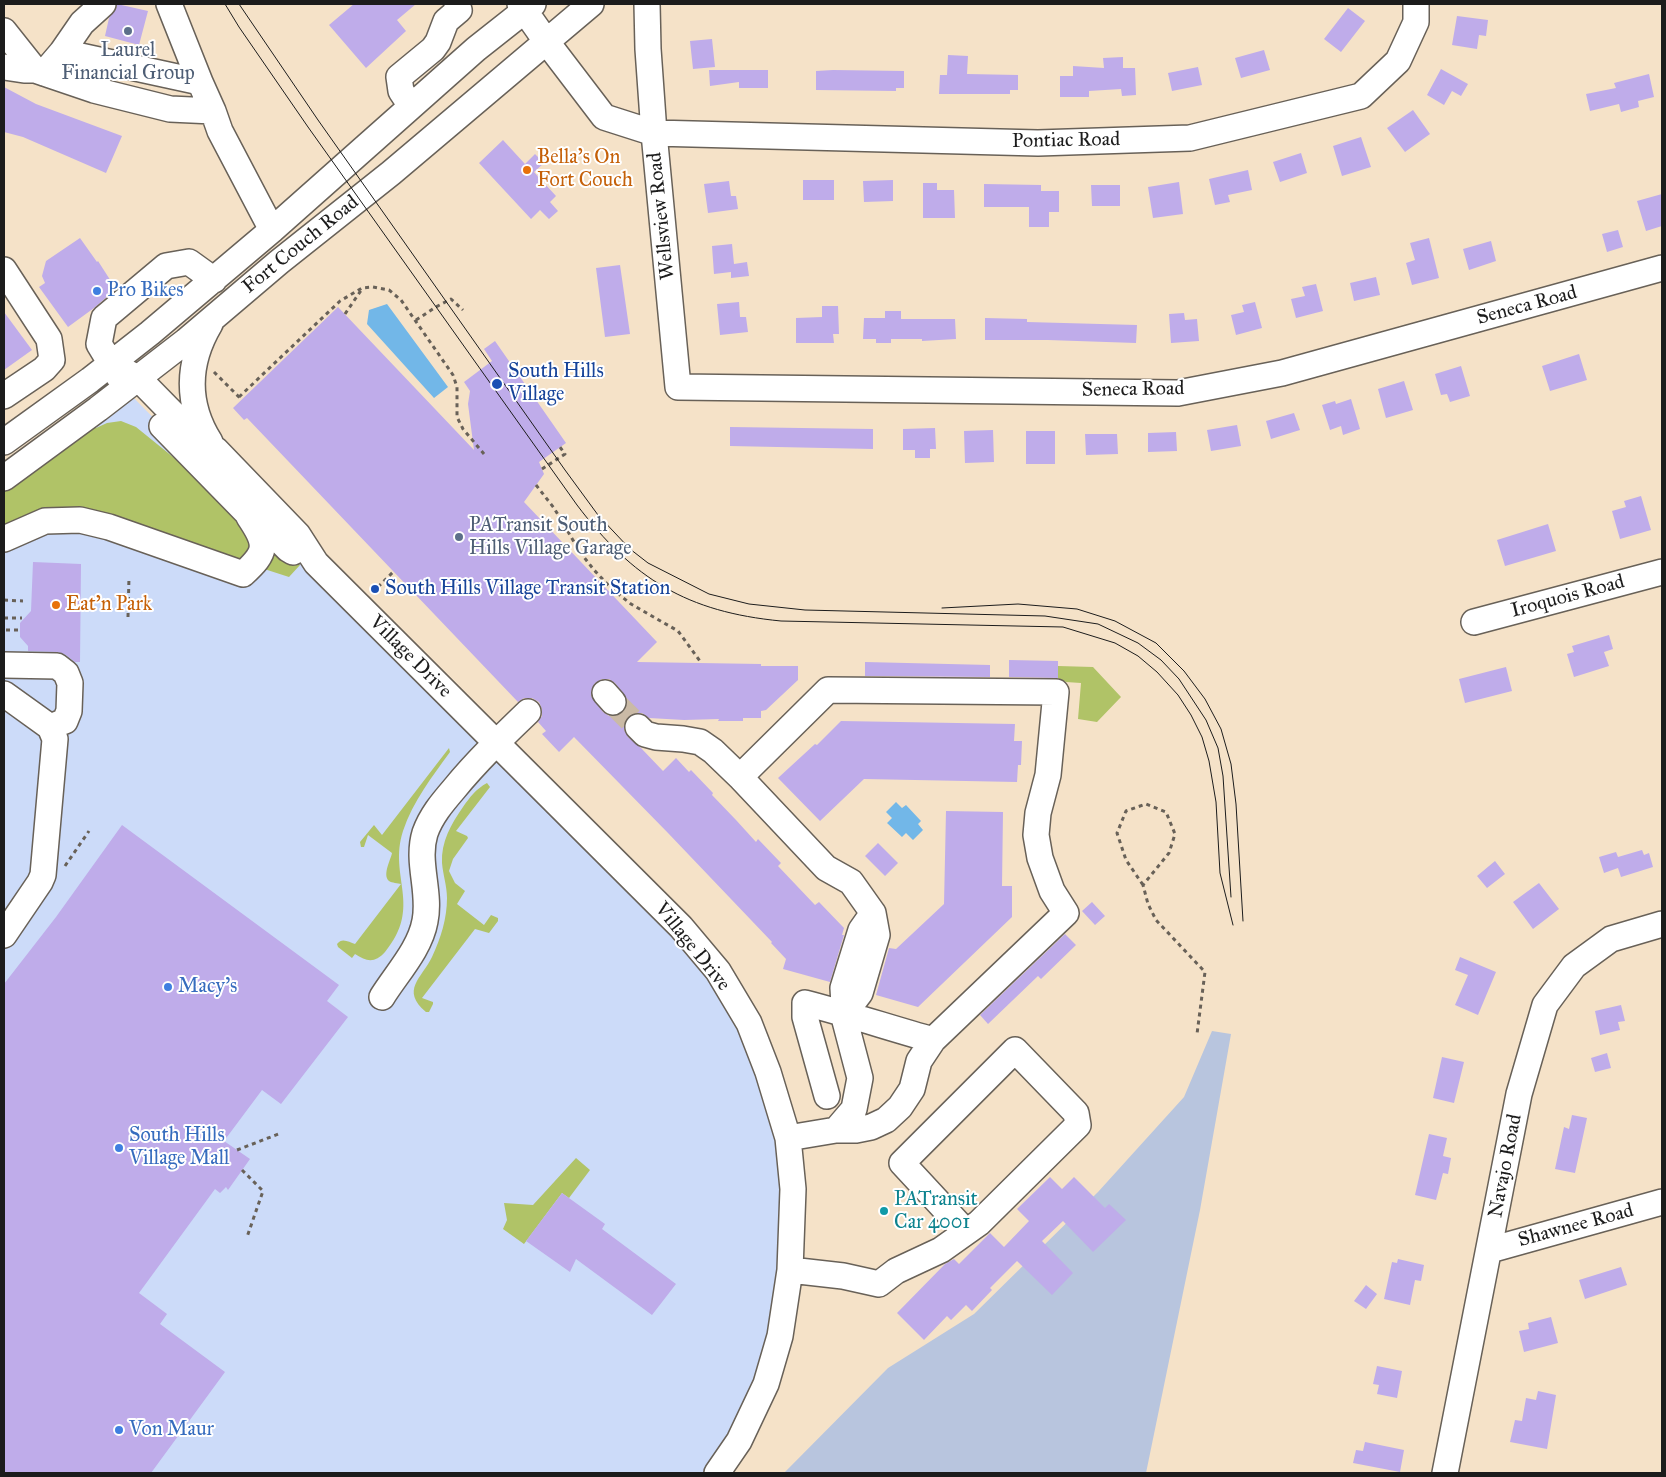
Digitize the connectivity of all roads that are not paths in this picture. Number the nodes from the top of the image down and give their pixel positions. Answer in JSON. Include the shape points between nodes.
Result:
{"nodes":[{"id":1,"x":103,"y":4,"type":"edge"},
{"id":2,"x":169,"y":4,"type":"edge"},
{"id":3,"x":457,"y":4,"type":"edge"},
{"id":4,"x":591,"y":4,"type":"edge"},
{"id":5,"x":647,"y":4,"type":"edge"},
{"id":6,"x":1416,"y":4,"type":"edge"},
{"id":7,"x":526,"y":6,"type":"edge"},
{"id":8,"x":4,"y":31,"type":"edge"},
{"id":9,"x":546,"y":41,"type":"junction"},
{"id":10,"x":62,"y":52,"type":"junction"},
{"id":11,"x":4,"y":67,"type":"edge"},
{"id":12,"x":39,"y":71,"type":"junction"},
{"id":13,"x":200,"y":82,"type":"junction"},
{"id":14,"x":411,"y":106,"type":"junction"},
{"id":15,"x":213,"y":110,"type":"junction"},
{"id":16,"x":654,"y":133,"type":"junction"},
{"id":17,"x":272,"y":230,"type":"junction"},
{"id":18,"x":1662,"y":268,"type":"edge"},
{"id":19,"x":4,"y":270,"type":"edge"},
{"id":20,"x":214,"y":280,"type":"junction"},
{"id":21,"x":216,"y":315,"type":"junction"},
{"id":22,"x":112,"y":364,"type":"junction"},
{"id":23,"x":132,"y":384,"type":"junction"},
{"id":24,"x":678,"y":387,"type":"joint"},
{"id":25,"x":4,"y":396,"type":"edge"},
{"id":26,"x":6,"y":438,"type":"edge"},
{"id":27,"x":216,"y":450,"type":"junction"},
{"id":28,"x":4,"y":478,"type":"edge"},
{"id":29,"x":247,"y":513,"type":"junction"},
{"id":30,"x":4,"y":539,"type":"edge"},
{"id":31,"x":316,"y":563,"type":"junction"},
{"id":32,"x":1662,"y":572,"type":"edge"},
{"id":33,"x":1474,"y":622,"type":"dead end"},
{"id":34,"x":4,"y":665,"type":"edge"},
{"id":35,"x":4,"y":694,"type":"edge"},
{"id":36,"x":528,"y":712,"type":"dead end"},
{"id":37,"x":638,"y":727,"type":"tunnel mouth"},
{"id":38,"x":50,"y":728,"type":"junction"},
{"id":39,"x":495,"y":743,"type":"junction"},
{"id":40,"x":740,"y":778,"type":"junction"},
{"id":41,"x":1662,"y":924,"type":"edge"},
{"id":42,"x":4,"y":935,"type":"edge"},
{"id":43,"x":382,"y":997,"type":"dead end"},
{"id":44,"x":846,"y":1013,"type":"junction"},
{"id":45,"x":933,"y":1040,"type":"junction"},
{"id":46,"x":827,"y":1096,"type":"dead end"},
{"id":47,"x":836,"y":1130,"type":"junction"},
{"id":48,"x":788,"y":1138,"type":"junction"},
{"id":49,"x":1662,"y":1202,"type":"edge"},
{"id":50,"x":966,"y":1232,"type":"junction"},
{"id":51,"x":1490,"y":1250,"type":"junction"},
{"id":52,"x":790,"y":1270,"type":"junction"},
{"id":53,"x":717,"y":1473,"type":"edge"},
{"id":54,"x":1445,"y":1473,"type":"edge"}],
"edges":[{"from":1,"to":10,"type":"street","via":[[82,23]]},
{"from":2,"to":13,"type":"street"},
{"from":3,"to":14,"type":"street","via":[[459,10],[446,21],[433,49],[399,77],[401,91]]},
{"from":4,"to":9,"type":"street","name":"Fort Couch Road"},
{"from":5,"to":16,"type":"street"},
{"from":6,"to":16,"type":"street","name":"Pontiac Road","via":[[1416,22],[1398,61],[1361,96],[1190,138],[1038,143]]},
{"from":7,"to":9,"type":"street","name":"Wellsview Road"},
{"from":7,"to":14,"type":"street","name":"Fort Couch Road"},
{"from":8,"to":12,"type":"street"},
{"from":9,"to":16,"type":"street","name":"Wellsview Road","via":[[604,117]]},
{"from":9,"to":21,"type":"street","name":"Fort Couch Road","via":[[391,173]]},
{"from":10,"to":12,"type":"street"},
{"from":10,"to":13,"type":"street"},
{"from":11,"to":12,"type":"street"},
{"from":12,"to":15,"type":"street","via":[[94,90],[170,109]]},
{"from":13,"to":15,"type":"street"},
{"from":14,"to":17,"type":"street","name":"Fort Couch Road"},
{"from":15,"to":17,"type":"street","via":[[220,131]]},
{"from":16,"to":24,"type":"street","name":"Wellsview Road"},
{"from":17,"to":20,"type":"street","name":"Fort Couch Road"},
{"from":18,"to":24,"type":"street","name":"Seneca Road","via":[[1282,373],[1178,392]]},
{"from":19,"to":25,"type":"street","via":[[49,339],[52,360]]},
{"from":20,"to":22,"type":"street","name":"Fort Couch Road"},
{"from":20,"to":22,"type":"street","name":"Village Drive","via":[[189,262],[166,266],[104,318],[99,344]]},
{"from":21,"to":23,"type":"street","name":"Fort Couch Road"},
{"from":21,"to":27,"type":"street","via":[[195,360],[192,387],[198,420]]},
{"from":22,"to":23,"type":"street","name":"Village Drive"},
{"from":22,"to":26,"type":"street","name":"Fort Couch Road"},
{"from":23,"to":27,"type":"street","name":"Village Drive"},
{"from":23,"to":28,"type":"street","name":"Fort Couch Road"},
{"from":23,"to":29,"type":"street","name":"Village Drive"},
{"from":27,"to":31,"type":"street","name":"Village Drive","via":[[298,535]]},
{"from":29,"to":30,"type":"street","via":[[261,536],[262,550],[258,560],[242,574],[109,526],[80,520],[45,521]]},
{"from":29,"to":31,"type":"street","name":"Village Drive","via":[[288,549]]},
{"from":31,"to":39,"type":"street","name":"Village Drive"},
{"from":32,"to":33,"type":"street","name":"Iroquois Road"},
{"from":34,"to":38,"type":"street","via":[[57,666],[66,673],[70,683],[69,711],[65,721]]},
{"from":35,"to":38,"type":"street"},
{"from":36,"to":39,"type":"street"},
{"from":37,"to":40,"type":"street","via":[[645,734],[656,737],[700,742]]},
{"from":38,"to":42,"type":"street","via":[[55,739],[43,875]]},
{"from":39,"to":43,"type":"street","via":[[434,813],[425,835],[422,861],[425,920],[418,942]]},
{"from":39,"to":48,"type":"street","name":"Village Drive","via":[[681,927],[718,972],[749,1023]]},
{"from":40,"to":44,"type":"street","via":[[826,868],[851,882],[873,913],[877,935],[860,993]]},
{"from":40,"to":45,"type":"street","via":[[828,690],[1056,692],[1048,776],[1036,835],[1052,891],[1066,913]]},
{"from":41,"to":51,"type":"street","name":"Navajo Road","via":[[1611,939],[1574,966],[1545,1005],[1520,1094]]},
{"from":44,"to":45,"type":"street"},
{"from":44,"to":46,"type":"street","via":[[805,1003],[805,1017]]},
{"from":44,"to":47,"type":"street","via":[[845,1021],[860,1078],[854,1109]]},
{"from":45,"to":47,"type":"street","via":[[919,1061],[912,1088],[900,1107],[886,1120],[856,1130]]},
{"from":47,"to":48,"type":"street"},
{"from":48,"to":52,"type":"street","name":"Village Drive","via":[[793,1189]]},
{"from":49,"to":51,"type":"street","name":"Shawnee Road"},
{"from":50,"to":50,"type":"street","via":[[902,1163],[1015,1050],[1076,1113],[1078,1125]]},
{"from":50,"to":52,"type":"street","via":[[941,1250],[896,1271],[879,1284]]},
{"from":51,"to":54,"type":"street","name":"Navajo Road"},
{"from":52,"to":53,"type":"street","name":"Village Drive","via":[[780,1336],[766,1384],[740,1441]]}]}
